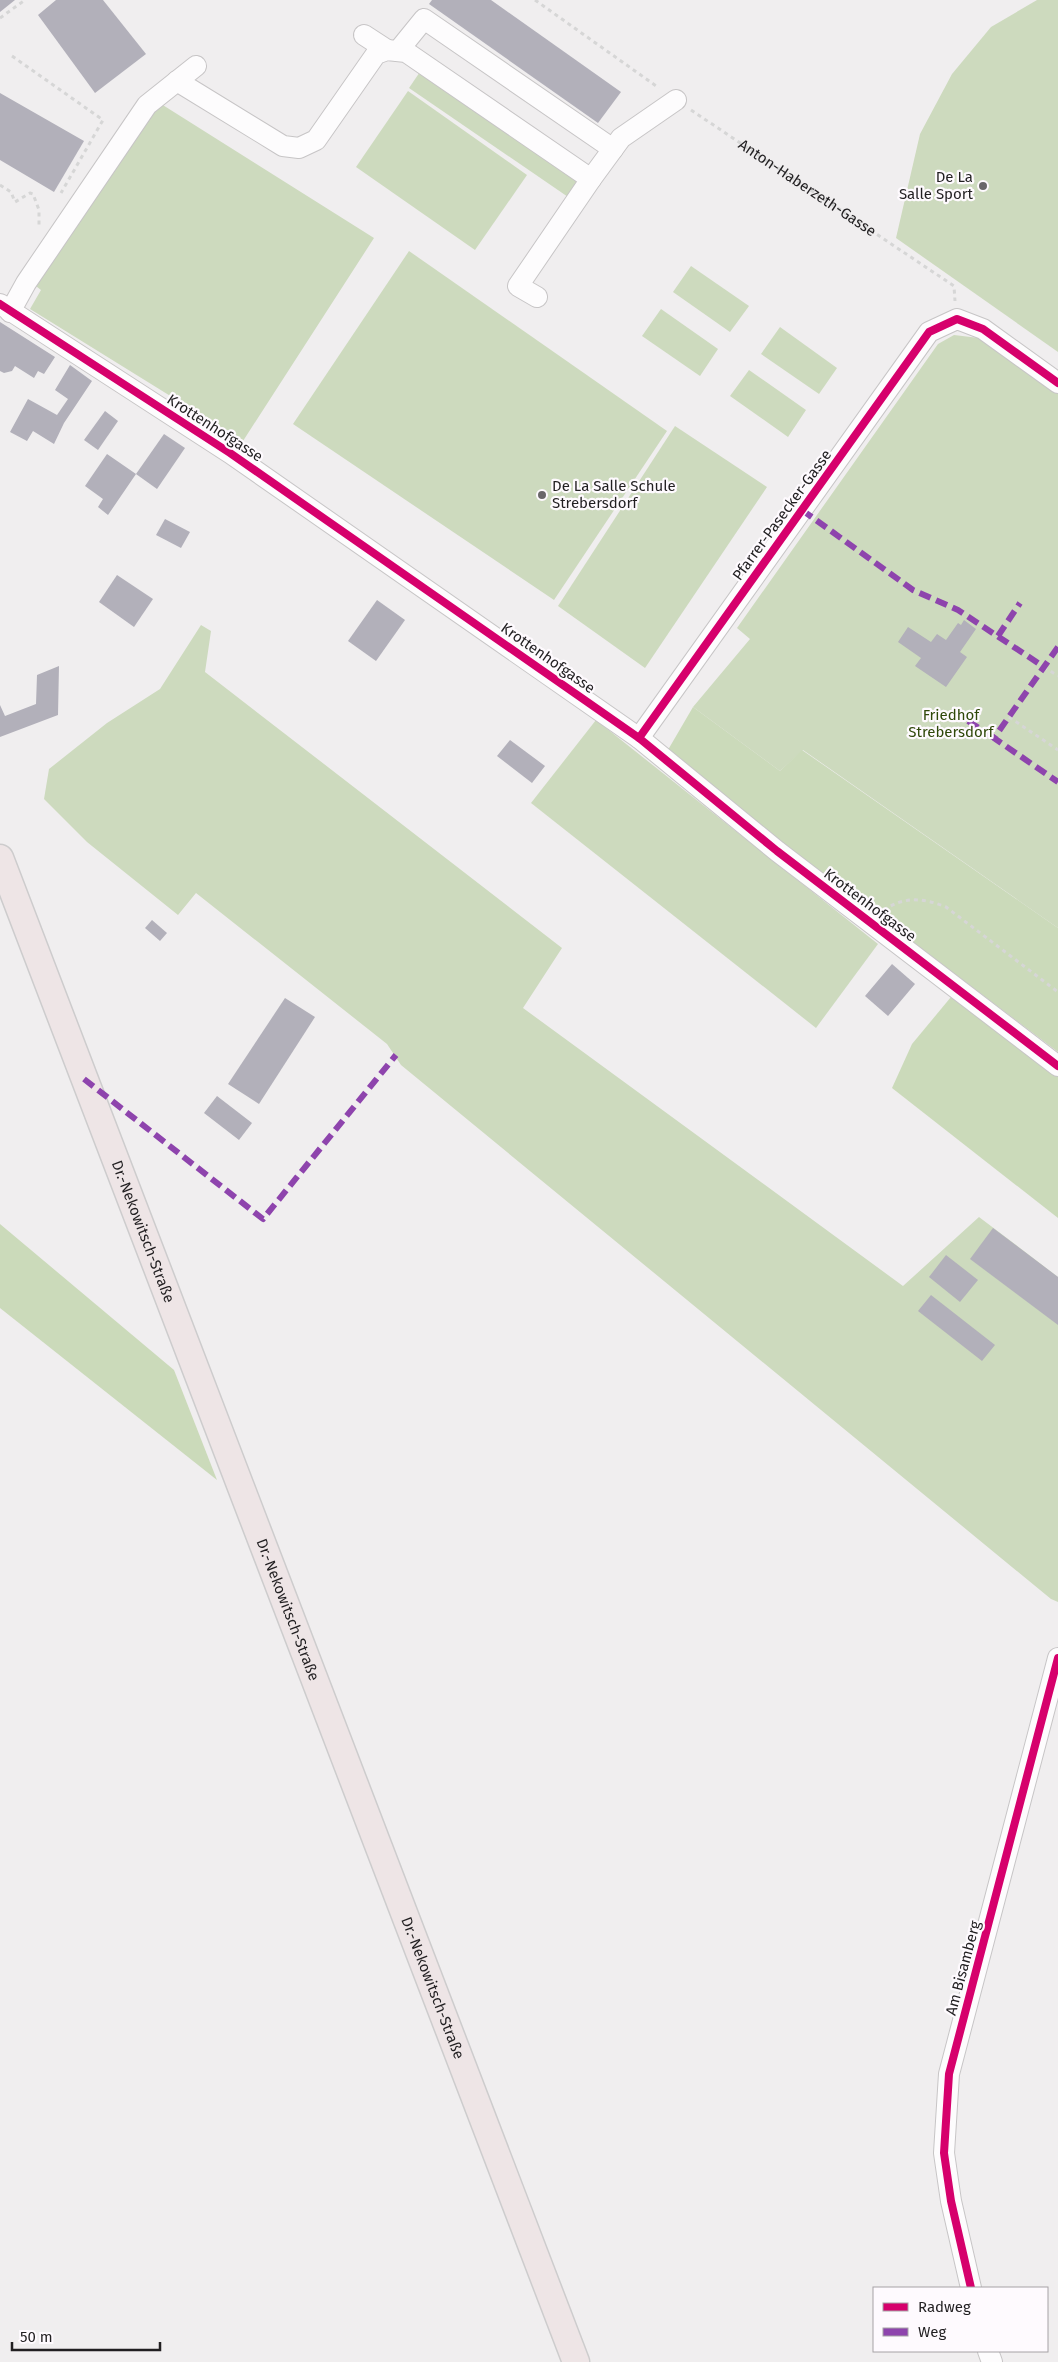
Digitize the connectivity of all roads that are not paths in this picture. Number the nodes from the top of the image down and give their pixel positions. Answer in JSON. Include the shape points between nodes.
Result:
{"nodes":[{"id":1,"x":364,"y":35,"type":"dead end"},
{"id":2,"x":392,"y":50,"type":"junction"},
{"id":3,"x":196,"y":66,"type":"dead end"},
{"id":4,"x":176,"y":81,"type":"junction"},
{"id":5,"x":676,"y":100,"type":"road end"},
{"id":6,"x":613,"y":149,"type":"junction"},
{"id":7,"x":591,"y":179,"type":"junction"},
{"id":8,"x":536,"y":297,"type":"dead end"},
{"id":9,"x":5,"y":308,"type":"edge"},
{"id":10,"x":1058,"y":383,"type":"edge"},
{"id":11,"x":638,"y":738,"type":"junction"},
{"id":12,"x":0,"y":858,"type":"edge"},
{"id":13,"x":1058,"y":1066,"type":"edge"},
{"id":14,"x":1058,"y":1658,"type":"edge"},
{"id":15,"x":971,"y":2287,"type":"edge"},
{"id":16,"x":576,"y":2362,"type":"edge"}],
"edges":[{"from":1,"to":2,"type":"street"},
{"from":2,"to":4,"type":"street","via":[[376,54],[316,140],[299,148],[283,146]]},
{"from":2,"to":6,"type":"street","via":[[424,19]]},
{"from":2,"to":7,"type":"street","via":[[406,52]]},
{"from":3,"to":4,"type":"street"},
{"from":4,"to":9,"type":"street","via":[[147,104],[26,283]]},
{"from":5,"to":6,"type":"street","via":[[622,138]]},
{"from":6,"to":7,"type":"street"},
{"from":7,"to":8,"type":"street","via":[[518,286]]},
{"from":9,"to":11,"type":"street","name":"Krottenhofgasse","via":[[230,453]]},
{"from":10,"to":11,"type":"street","name":"Pfarrer-Pasecker-Gasse","via":[[983,330],[957,319],[929,332]]},
{"from":11,"to":13,"type":"street","name":"Krottenhofgasse","via":[[777,851]]},
{"from":12,"to":16,"type":"main road","name":"Dr.-Nekowitsch-Straße"},
{"from":14,"to":15,"type":"street","name":"Am Bisamberg","via":[[949,2074],[944,2153],[951,2201]]}]}
